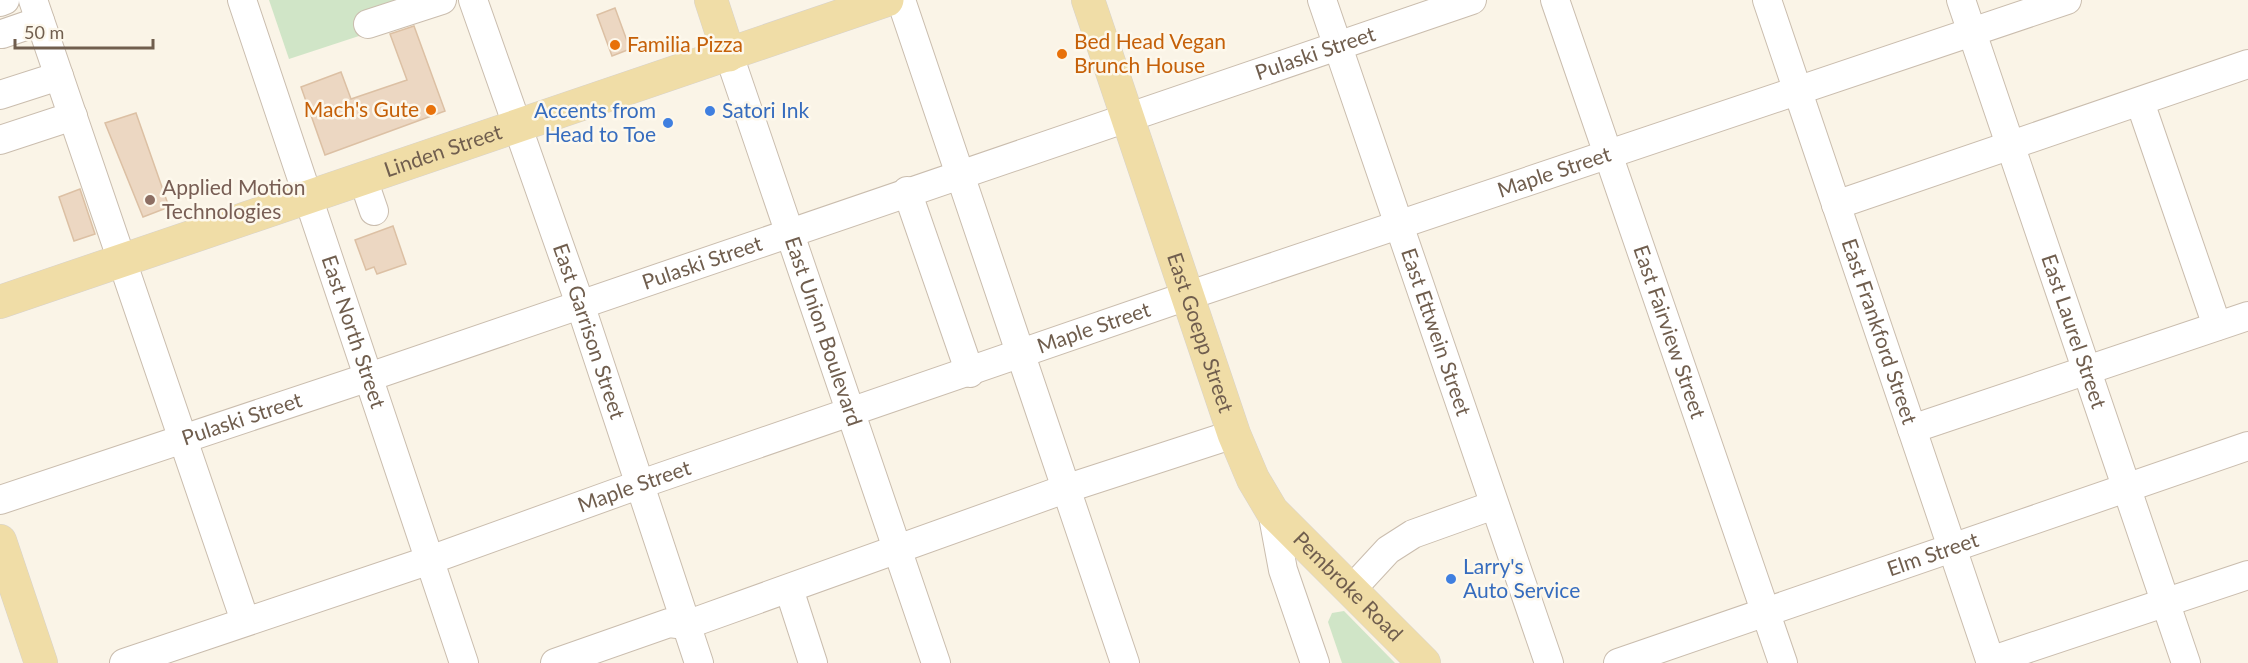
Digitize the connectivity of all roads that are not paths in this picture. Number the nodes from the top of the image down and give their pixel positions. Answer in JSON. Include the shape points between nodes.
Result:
{"nodes":[{"id":1,"x":5,"y":0,"type":"edge"},
{"id":2,"x":242,"y":0,"type":"edge"},
{"id":3,"x":442,"y":0,"type":"edge"},
{"id":4,"x":473,"y":0,"type":"edge"},
{"id":5,"x":712,"y":0,"type":"edge"},
{"id":6,"x":887,"y":0,"type":"edge"},
{"id":7,"x":901,"y":0,"type":"edge"},
{"id":8,"x":1088,"y":0,"type":"edge"},
{"id":9,"x":1322,"y":0,"type":"edge"},
{"id":10,"x":1472,"y":0,"type":"edge"},
{"id":11,"x":1556,"y":0,"type":"edge"},
{"id":12,"x":1767,"y":0,"type":"edge"},
{"id":13,"x":1961,"y":0,"type":"edge"},
{"id":14,"x":2067,"y":0,"type":"edge"},
{"id":15,"x":0,"y":2,"type":"edge"},
{"id":16,"x":36,"y":10,"type":"edge"},
{"id":17,"x":825,"y":10,"type":"edge"},
{"id":18,"x":368,"y":24,"type":"dead end"},
{"id":19,"x":1972,"y":32,"type":"junction"},
{"id":20,"x":2,"y":34,"type":"dead end"},
{"id":21,"x":1338,"y":46,"type":"junction"},
{"id":22,"x":729,"y":55,"type":"junction"},
{"id":23,"x":2248,"y":64,"type":"edge"},
{"id":24,"x":58,"y":76,"type":"junction"},
{"id":25,"x":1798,"y":91,"type":"junction"},
{"id":26,"x":0,"y":95,"type":"edge"},
{"id":27,"x":2140,"y":102,"type":"junction"},
{"id":28,"x":73,"y":116,"type":"junction"},
{"id":29,"x":1127,"y":117,"type":"junction"},
{"id":30,"x":518,"y":126,"type":"junction"},
{"id":31,"x":0,"y":140,"type":"edge"},
{"id":32,"x":2012,"y":146,"type":"junction"},
{"id":33,"x":1610,"y":155,"type":"junction"},
{"id":34,"x":960,"y":173,"type":"junction"},
{"id":35,"x":363,"y":179,"type":"junction"},
{"id":36,"x":907,"y":191,"type":"junction"},
{"id":37,"x":308,"y":198,"type":"junction"},
{"id":38,"x":1836,"y":205,"type":"junction"},
{"id":39,"x":374,"y":211,"type":"dead end"},
{"id":40,"x":1399,"y":225,"type":"junction"},
{"id":41,"x":789,"y":232,"type":"junction"},
{"id":42,"x":123,"y":259,"type":"junction"},
{"id":43,"x":1187,"y":296,"type":"junction"},
{"id":44,"x":0,"y":302,"type":"edge"},
{"id":45,"x":580,"y":304,"type":"junction"},
{"id":46,"x":2248,"y":316,"type":"edge"},
{"id":47,"x":2217,"y":327,"type":"junction"},
{"id":48,"x":1020,"y":356,"type":"junction"},
{"id":49,"x":2088,"y":370,"type":"junction"},
{"id":50,"x":970,"y":373,"type":"junction"},
{"id":51,"x":369,"y":377,"type":"junction"},
{"id":52,"x":850,"y":414,"type":"junction"},
{"id":53,"x":1912,"y":429,"type":"junction"},
{"id":54,"x":1234,"y":434,"type":"junction"},
{"id":55,"x":184,"y":439,"type":"junction"},
{"id":56,"x":2248,"y":446,"type":"edge"},
{"id":57,"x":638,"y":485,"type":"junction"},
{"id":58,"x":2126,"y":487,"type":"junction"},
{"id":59,"x":1065,"y":489,"type":"junction"},
{"id":60,"x":0,"y":500,"type":"edge"},
{"id":61,"x":1494,"y":505,"type":"junction"},
{"id":62,"x":1272,"y":511,"type":"junction"},
{"id":63,"x":0,"y":541,"type":"edge"},
{"id":64,"x":1953,"y":548,"type":"junction"},
{"id":65,"x":897,"y":550,"type":"junction"},
{"id":66,"x":430,"y":560,"type":"junction"},
{"id":67,"x":2248,"y":574,"type":"edge"},
{"id":68,"x":789,"y":589,"type":"junction"},
{"id":69,"x":1351,"y":590,"type":"junction"},
{"id":70,"x":2165,"y":603,"type":"junction"},
{"id":71,"x":1765,"y":611,"type":"junction"},
{"id":72,"x":245,"y":621,"type":"junction"},
{"id":73,"x":686,"y":625,"type":"junction"},
{"id":74,"x":588,"y":658,"type":"edge"},
{"id":75,"x":1991,"y":662,"type":"edge"},
{"id":76,"x":40,"y":663,"type":"edge"},
{"id":77,"x":124,"y":663,"type":"edge"},
{"id":78,"x":464,"y":663,"type":"edge"},
{"id":79,"x":555,"y":663,"type":"edge"},
{"id":80,"x":699,"y":663,"type":"edge"},
{"id":81,"x":813,"y":663,"type":"edge"},
{"id":82,"x":936,"y":663,"type":"edge"},
{"id":83,"x":1125,"y":663,"type":"edge"},
{"id":84,"x":1315,"y":663,"type":"edge"},
{"id":85,"x":1424,"y":663,"type":"edge"},
{"id":86,"x":1549,"y":663,"type":"edge"},
{"id":87,"x":1618,"y":663,"type":"edge"},
{"id":88,"x":1783,"y":663,"type":"edge"},
{"id":89,"x":2186,"y":663,"type":"edge"}],
"edges":[{"from":1,"to":15,"type":"street"},
{"from":2,"to":37,"type":"street","name":"East North Street"},
{"from":3,"to":18,"type":"street"},
{"from":4,"to":30,"type":"street","name":"East Garrison Street"},
{"from":5,"to":22,"type":"main road","name":"East Union Boulevard"},
{"from":6,"to":17,"type":"main road","name":"Linden Street"},
{"from":7,"to":34,"type":"street"},
{"from":8,"to":29,"type":"main road","name":"East Goepp Street"},
{"from":9,"to":21,"type":"street","name":"East Ettwein Street"},
{"from":10,"to":21,"type":"street","name":"Pulaski Street"},
{"from":11,"to":33,"type":"street","name":"East Fairview Street"},
{"from":12,"to":25,"type":"street","name":"East Frankford Street"},
{"from":13,"to":19,"type":"street","name":"East Laurel Street"},
{"from":14,"to":19,"type":"street","name":"Maple Street"},
{"from":16,"to":20,"type":"street"},
{"from":16,"to":24,"type":"street"},
{"from":17,"to":22,"type":"main road","name":"Linden Street"},
{"from":19,"to":25,"type":"street","name":"Maple Street"},
{"from":19,"to":32,"type":"street","name":"East Laurel Street"},
{"from":21,"to":29,"type":"street","name":"Pulaski Street"},
{"from":21,"to":40,"type":"street","name":"East Ettwein Street"},
{"from":22,"to":30,"type":"main road","name":"Linden Street"},
{"from":22,"to":41,"type":"street","name":"East Union Boulevard"},
{"from":23,"to":27,"type":"street"},
{"from":24,"to":26,"type":"street"},
{"from":24,"to":28,"type":"street"},
{"from":25,"to":33,"type":"street","name":"Maple Street"},
{"from":25,"to":38,"type":"street","name":"East Frankford Street"},
{"from":27,"to":32,"type":"street"},
{"from":27,"to":47,"type":"street"},
{"from":28,"to":31,"type":"street"},
{"from":28,"to":42,"type":"street"},
{"from":29,"to":34,"type":"street","name":"Pulaski Street"},
{"from":29,"to":43,"type":"main road","name":"East Goepp Street"},
{"from":30,"to":35,"type":"main road","name":"Linden Street"},
{"from":30,"to":45,"type":"street","name":"East Garrison Street"},
{"from":32,"to":38,"type":"street"},
{"from":32,"to":49,"type":"street","name":"East Laurel Street"},
{"from":33,"to":40,"type":"street","name":"Maple Street"},
{"from":33,"to":71,"type":"street","name":"East Fairview Street"},
{"from":34,"to":36,"type":"street","name":"Pulaski Street"},
{"from":34,"to":48,"type":"street"},
{"from":35,"to":37,"type":"main road","name":"Linden Street"},
{"from":35,"to":39,"type":"street"},
{"from":36,"to":41,"type":"street","name":"Pulaski Street"},
{"from":36,"to":50,"type":"street"},
{"from":37,"to":42,"type":"main road","name":"Linden Street"},
{"from":37,"to":51,"type":"street","name":"East North Street"},
{"from":38,"to":53,"type":"street","name":"East Frankford Street"},
{"from":40,"to":43,"type":"street","name":"Maple Street"},
{"from":40,"to":61,"type":"street","name":"East Ettwein Street"},
{"from":41,"to":45,"type":"street","name":"Pulaski Street"},
{"from":41,"to":52,"type":"street","name":"East Union Boulevard"},
{"from":42,"to":44,"type":"main road","name":"Linden Street"},
{"from":42,"to":55,"type":"street"},
{"from":43,"to":48,"type":"street","name":"Maple Street"},
{"from":43,"to":54,"type":"main road","name":"East Goepp Street"},
{"from":45,"to":51,"type":"street","name":"Pulaski Street"},
{"from":45,"to":57,"type":"street","name":"East Garrison Street"},
{"from":46,"to":47,"type":"street"},
{"from":47,"to":49,"type":"street"},
{"from":48,"to":50,"type":"street","name":"Maple Street"},
{"from":48,"to":59,"type":"street"},
{"from":49,"to":53,"type":"street"},
{"from":49,"to":58,"type":"street","name":"East Laurel Street"},
{"from":50,"to":52,"type":"street","name":"Maple Street"},
{"from":51,"to":55,"type":"street","name":"Pulaski Street"},
{"from":51,"to":66,"type":"street","name":"East North Street"},
{"from":52,"to":57,"type":"street","name":"Maple Street"},
{"from":52,"to":65,"type":"street","name":"East Union Boulevard"},
{"from":53,"to":64,"type":"street","name":"East Frankford Street"},
{"from":54,"to":59,"type":"street"},
{"from":54,"to":62,"type":"main road","name":"East Goepp Street","via":[[1257,488]]},
{"from":55,"to":60,"type":"street","name":"Pulaski Street"},
{"from":55,"to":72,"type":"street"},
{"from":56,"to":58,"type":"street","name":"Elm Street"},
{"from":57,"to":66,"type":"street","name":"Maple Street"},
{"from":57,"to":73,"type":"street","name":"East Garrison Street"},
{"from":58,"to":64,"type":"street","name":"Elm Street"},
{"from":58,"to":70,"type":"street","name":"East Laurel Street"},
{"from":59,"to":65,"type":"street"},
{"from":59,"to":83,"type":"street"},
{"from":61,"to":69,"type":"street","via":[[1413,534],[1388,550]]},
{"from":61,"to":86,"type":"street","name":"East Ettwein Street"},
{"from":62,"to":69,"type":"main road","name":"Pembroke Road"},
{"from":62,"to":84,"type":"street","name":"East Goepp Street","via":[[1283,570]]},
{"from":63,"to":76,"type":"main road"},
{"from":64,"to":71,"type":"street","name":"Elm Street"},
{"from":64,"to":75,"type":"street","name":"East Frankford Street"},
{"from":65,"to":68,"type":"street"},
{"from":65,"to":82,"type":"street","name":"East Union Boulevard"},
{"from":66,"to":72,"type":"street","name":"Maple Street"},
{"from":66,"to":78,"type":"street","name":"East North Street"},
{"from":67,"to":70,"type":"street"},
{"from":68,"to":73,"type":"street"},
{"from":68,"to":81,"type":"street"},
{"from":69,"to":85,"type":"main road","name":"Pembroke Road"},
{"from":70,"to":75,"type":"street"},
{"from":70,"to":89,"type":"street","name":"East Laurel Street"},
{"from":71,"to":87,"type":"street","name":"Elm Street"},
{"from":71,"to":88,"type":"street","name":"East Fairview Street"},
{"from":72,"to":77,"type":"street","name":"Maple Street"},
{"from":73,"to":74,"type":"street","via":[[669,623]]},
{"from":73,"to":80,"type":"street","name":"East Garrison Street"},
{"from":74,"to":79,"type":"street"}]}
